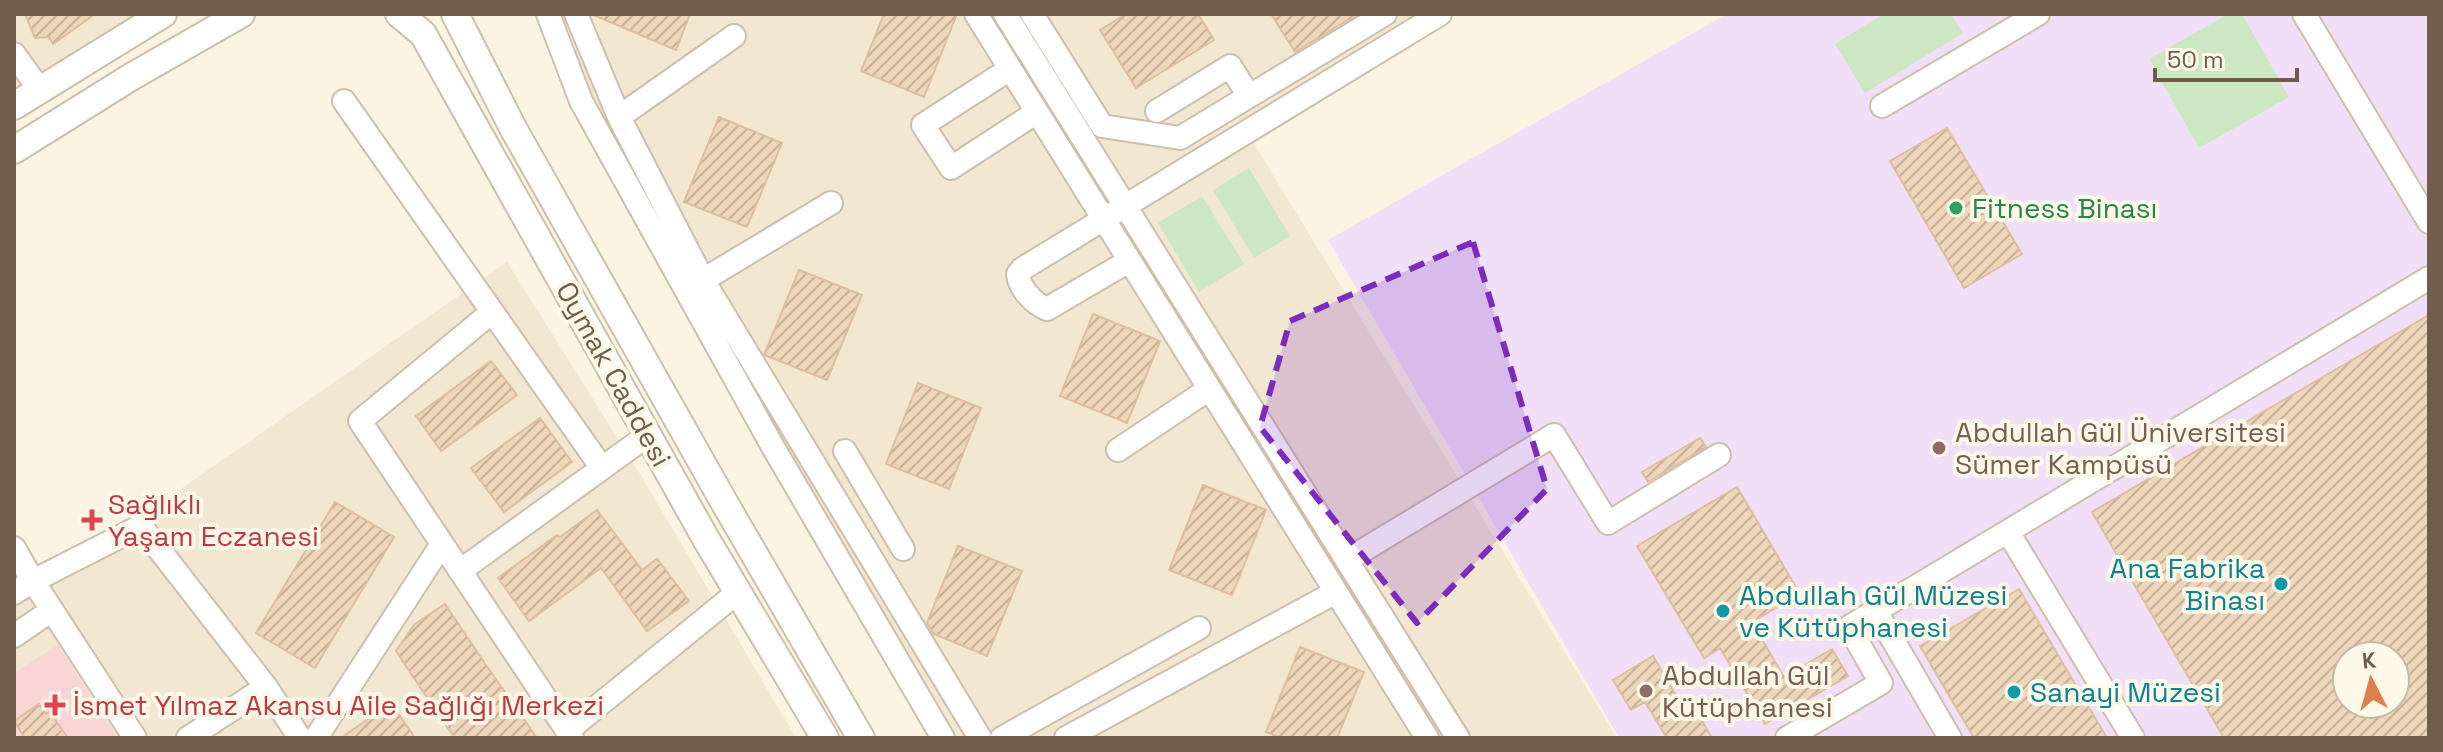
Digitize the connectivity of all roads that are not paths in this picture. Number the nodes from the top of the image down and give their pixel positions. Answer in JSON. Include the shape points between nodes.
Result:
{"nodes":[{"id":1,"x":163,"y":14,"type":"edge"},
{"id":2,"x":241,"y":14,"type":"edge"},
{"id":3,"x":399,"y":14,"type":"edge"},
{"id":4,"x":455,"y":14,"type":"edge"},
{"id":5,"x":548,"y":14,"type":"edge"},
{"id":6,"x":576,"y":14,"type":"edge"},
{"id":7,"x":976,"y":14,"type":"edge"},
{"id":8,"x":1005,"y":14,"type":"edge"},
{"id":9,"x":1032,"y":14,"type":"edge"},
{"id":10,"x":1385,"y":14,"type":"edge"},
{"id":11,"x":1440,"y":14,"type":"edge"},
{"id":12,"x":2038,"y":14,"type":"edge"},
{"id":13,"x":2304,"y":14,"type":"edge"},
{"id":14,"x":734,"y":36,"type":"dead end"},
{"id":15,"x":14,"y":54,"type":"edge"},
{"id":16,"x":1010,"y":69,"type":"junction"},
{"id":17,"x":40,"y":90,"type":"junction"},
{"id":18,"x":1249,"y":96,"type":"junction"},
{"id":19,"x":344,"y":101,"type":"dead end"},
{"id":20,"x":14,"y":106,"type":"edge"},
{"id":21,"x":1882,"y":106,"type":"dead end"},
{"id":22,"x":1157,"y":111,"type":"dead end"},
{"id":23,"x":1037,"y":112,"type":"junction"},
{"id":24,"x":619,"y":117,"type":"junction"},
{"id":25,"x":14,"y":150,"type":"edge"},
{"id":26,"x":831,"y":203,"type":"dead end"},
{"id":27,"x":1126,"y":206,"type":"junction"},
{"id":28,"x":1102,"y":219,"type":"junction"},
{"id":29,"x":2429,"y":222,"type":"edge"},
{"id":30,"x":1129,"y":261,"type":"junction"},
{"id":31,"x":2429,"y":278,"type":"edge"},
{"id":32,"x":703,"y":280,"type":"junction"},
{"id":33,"x":492,"y":312,"type":"junction"},
{"id":34,"x":1209,"y":389,"type":"junction"},
{"id":35,"x":648,"y":435,"type":"junction"},
{"id":36,"x":1118,"y":450,"type":"dead end"},
{"id":37,"x":845,"y":451,"type":"dead end"},
{"id":38,"x":1719,"y":455,"type":"dead end"},
{"id":39,"x":602,"y":468,"type":"junction"},
{"id":40,"x":874,"y":501,"type":"junction"},
{"id":41,"x":847,"y":517,"type":"junction"},
{"id":42,"x":2008,"y":532,"type":"junction"},
{"id":43,"x":442,"y":544,"type":"junction"},
{"id":44,"x":14,"y":548,"type":"edge"},
{"id":45,"x":903,"y":549,"type":"dead end"},
{"id":46,"x":1347,"y":560,"type":"junction"},
{"id":47,"x":460,"y":571,"type":"junction"},
{"id":48,"x":23,"y":587,"type":"edge"},
{"id":49,"x":738,"y":592,"type":"junction"},
{"id":50,"x":1336,"y":592,"type":"junction"},
{"id":51,"x":52,"y":610,"type":"junction"},
{"id":52,"x":1876,"y":611,"type":"junction"},
{"id":53,"x":1199,"y":628,"type":"dead end"},
{"id":54,"x":14,"y":636,"type":"edge"},
{"id":55,"x":1152,"y":654,"type":"junction"},
{"id":56,"x":1167,"y":682,"type":"junction"},
{"id":57,"x":266,"y":687,"type":"junction"},
{"id":58,"x":569,"y":734,"type":"edge"},
{"id":59,"x":1417,"y":735,"type":"edge"},
{"id":60,"x":135,"y":738,"type":"edge"},
{"id":61,"x":188,"y":738,"type":"edge"},
{"id":62,"x":300,"y":738,"type":"edge"},
{"id":63,"x":316,"y":738,"type":"edge"},
{"id":64,"x":825,"y":738,"type":"edge"},
{"id":65,"x":861,"y":738,"type":"edge"},
{"id":66,"x":943,"y":738,"type":"edge"},
{"id":67,"x":980,"y":738,"type":"edge"},
{"id":68,"x":1002,"y":738,"type":"edge"},
{"id":69,"x":1066,"y":738,"type":"edge"},
{"id":70,"x":1458,"y":738,"type":"edge"},
{"id":71,"x":1787,"y":738,"type":"edge"},
{"id":72,"x":1950,"y":738,"type":"edge"},
{"id":73,"x":2133,"y":738,"type":"edge"}],
"edges":[{"from":1,"to":17,"type":"street"},
{"from":2,"to":25,"type":"street"},
{"from":3,"to":35,"type":"street","name":"Oymak Caddesi","via":[[423,34]]},
{"from":4,"to":65,"type":"street","name":"Oymak Caddesi","via":[[513,128]]},
{"from":5,"to":66,"type":"street","via":[[581,101],[773,447]]},
{"from":6,"to":24,"type":"street"},
{"from":7,"to":16,"type":"street"},
{"from":8,"to":27,"type":"street"},
{"from":9,"to":18,"type":"street","via":[[1102,126],[1180,138]]},
{"from":10,"to":18,"type":"street"},
{"from":11,"to":27,"type":"street"},
{"from":12,"to":21,"type":"street"},
{"from":13,"to":29,"type":"street"},
{"from":14,"to":24,"type":"street"},
{"from":15,"to":17,"type":"street"},
{"from":16,"to":23,"type":"street"},
{"from":16,"to":23,"type":"street","via":[[923,125],[951,168]]},
{"from":17,"to":20,"type":"street"},
{"from":18,"to":22,"type":"street","via":[[1230,66]]},
{"from":19,"to":33,"type":"street"},
{"from":23,"to":28,"type":"street"},
{"from":24,"to":32,"type":"street"},
{"from":26,"to":32,"type":"street"},
{"from":27,"to":28,"type":"street"},
{"from":27,"to":46,"type":"street"},
{"from":28,"to":30,"type":"street"},
{"from":28,"to":30,"type":"street","via":[[1022,269],[1018,282],[1047,309]]},
{"from":30,"to":34,"type":"street"},
{"from":31,"to":42,"type":"street"},
{"from":32,"to":41,"type":"street"},
{"from":33,"to":39,"type":"street"},
{"from":33,"to":43,"type":"street","via":[[360,421]]},
{"from":34,"to":36,"type":"street"},
{"from":34,"to":50,"type":"street"},
{"from":35,"to":39,"type":"street"},
{"from":35,"to":49,"type":"street","name":"Oymak Caddesi"},
{"from":37,"to":40,"type":"street"},
{"from":38,"to":46,"type":"street","via":[[1608,523],[1554,435]]},
{"from":39,"to":47,"type":"street"},
{"from":40,"to":41,"type":"street"},
{"from":40,"to":45,"type":"street"},
{"from":41,"to":67,"type":"street"},
{"from":42,"to":52,"type":"street"},
{"from":42,"to":73,"type":"street"},
{"from":43,"to":47,"type":"street"},
{"from":43,"to":63,"type":"street"},
{"from":44,"to":48,"type":"street"},
{"from":46,"to":70,"type":"street"},
{"from":47,"to":58,"type":"street"},
{"from":48,"to":51,"type":"street"},
{"from":48,"to":57,"type":"street","via":[[141,526]]},
{"from":49,"to":58,"type":"street"},
{"from":49,"to":64,"type":"street","name":"Oymak Caddesi"},
{"from":50,"to":56,"type":"street"},
{"from":50,"to":59,"type":"street"},
{"from":51,"to":54,"type":"street"},
{"from":51,"to":60,"type":"street"},
{"from":52,"to":71,"type":"street","via":[[1849,627],[1881,683]]},
{"from":52,"to":72,"type":"street"},
{"from":53,"to":55,"type":"street"},
{"from":55,"to":56,"type":"street"},
{"from":55,"to":68,"type":"street"},
{"from":56,"to":69,"type":"street"},
{"from":57,"to":61,"type":"street"},
{"from":57,"to":62,"type":"street"}]}
